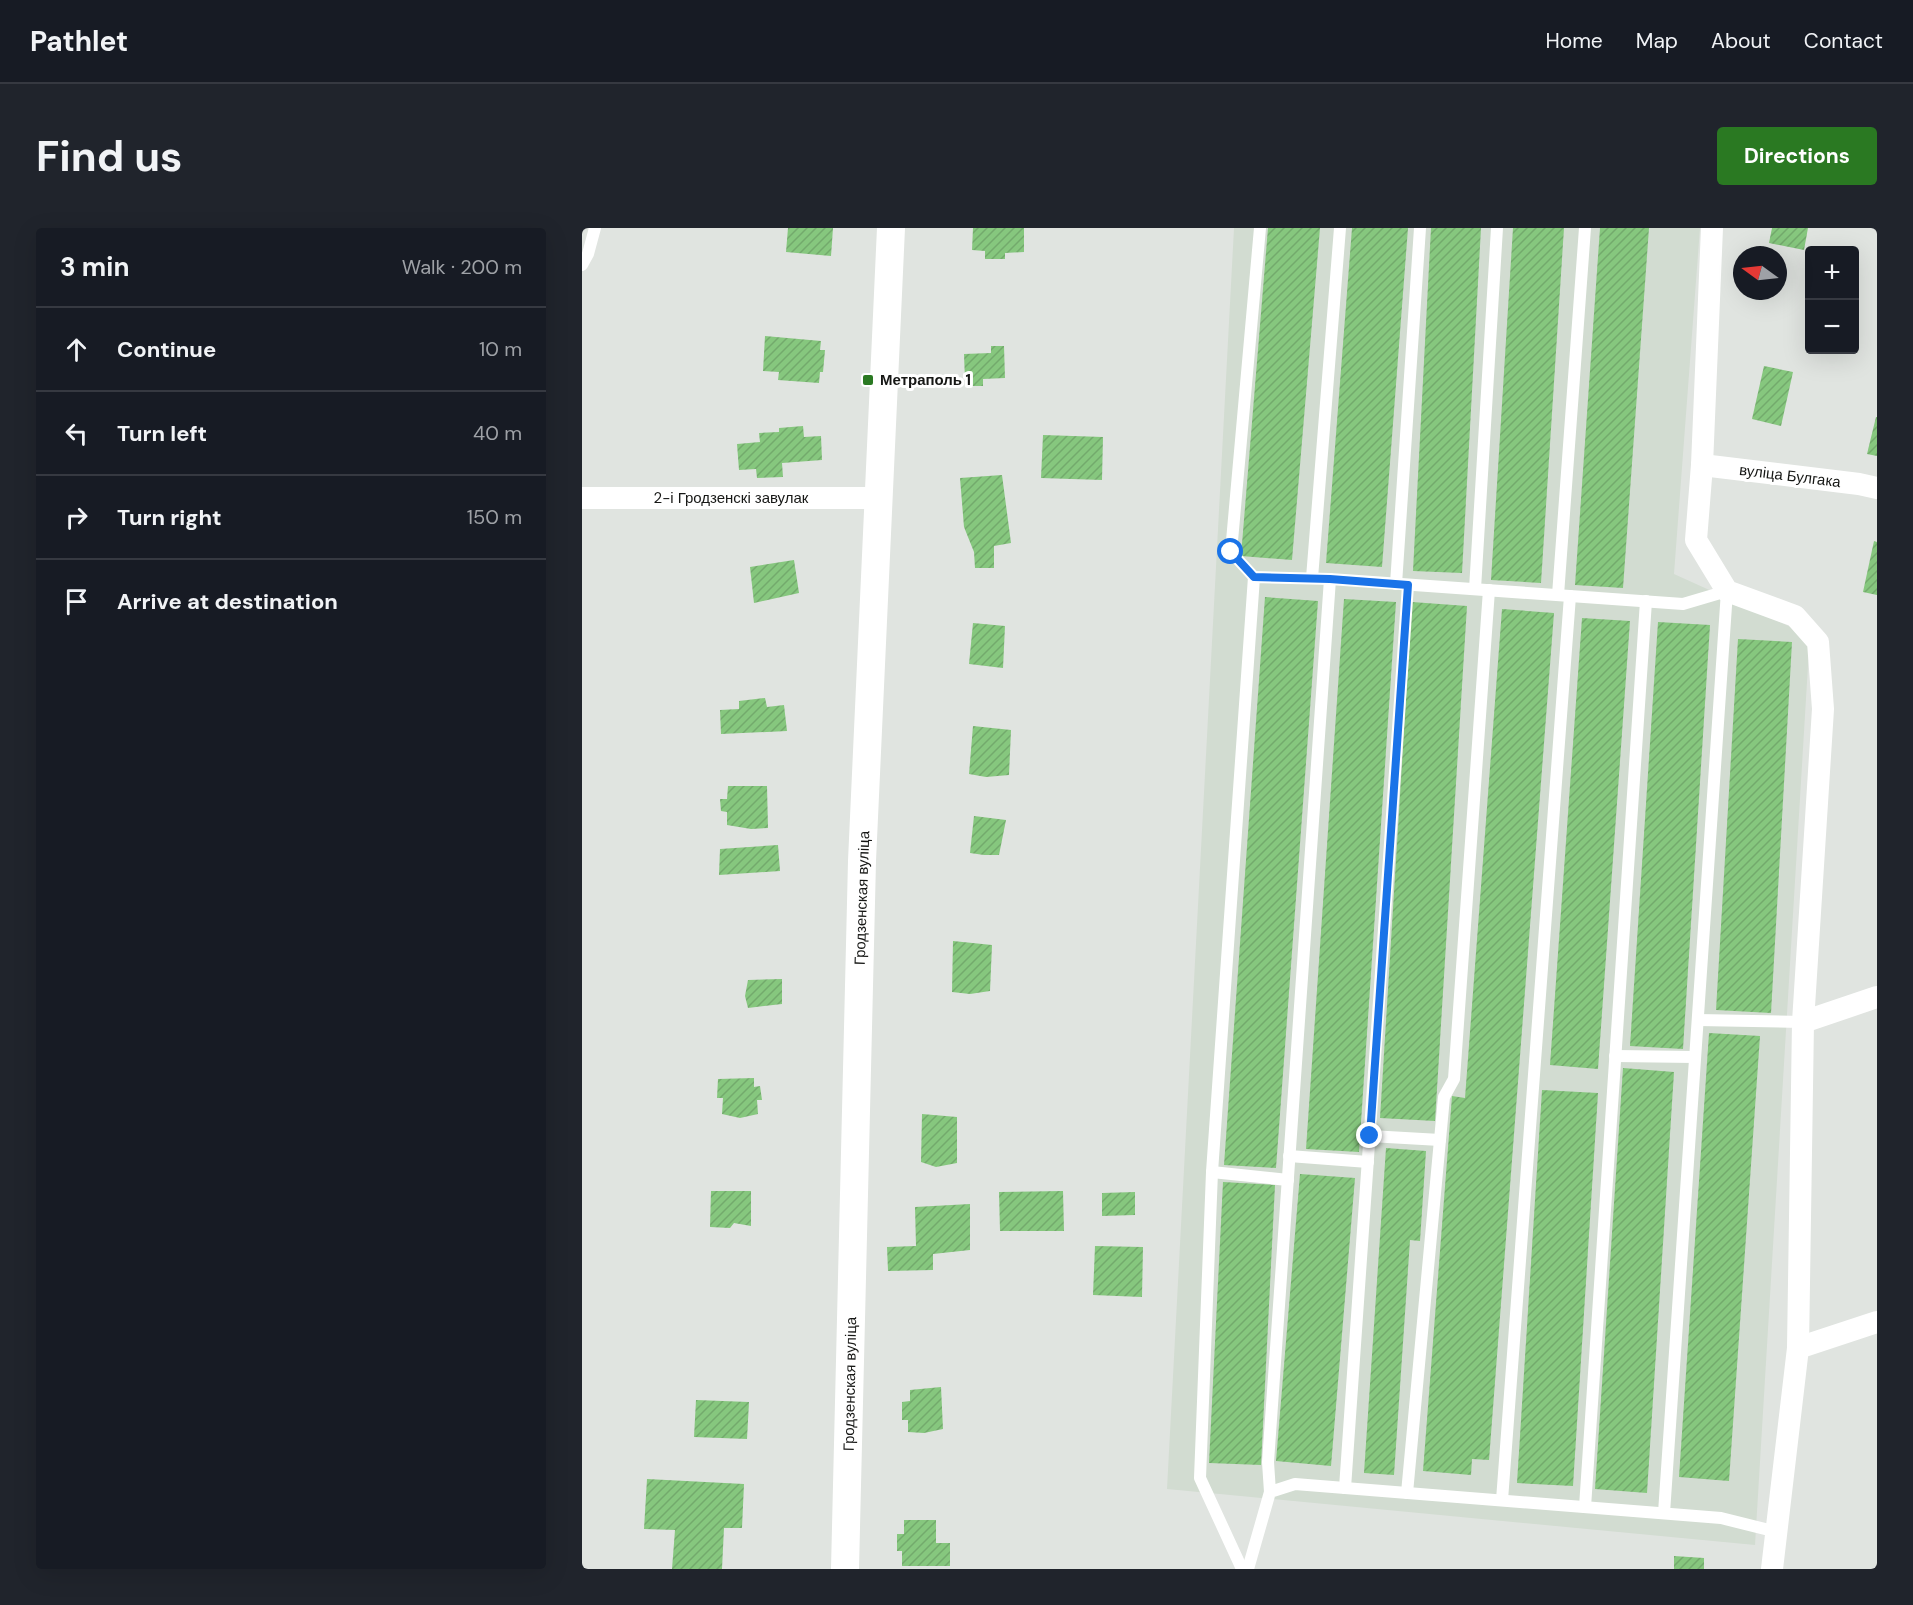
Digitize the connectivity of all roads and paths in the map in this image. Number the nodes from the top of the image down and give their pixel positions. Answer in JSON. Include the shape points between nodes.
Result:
{"nodes":[{"id":1,"x":595,"y":228,"type":"edge"},
{"id":2,"x":891,"y":228,"type":"edge"},
{"id":3,"x":1260,"y":228,"type":"edge"},
{"id":4,"x":1340,"y":228,"type":"edge"},
{"id":5,"x":1420,"y":228,"type":"edge"},
{"id":6,"x":1497,"y":228,"type":"edge"},
{"id":7,"x":1585,"y":228,"type":"edge"},
{"id":8,"x":1713,"y":228,"type":"edge"},
{"id":9,"x":582,"y":265,"type":"edge"},
{"id":10,"x":1702,"y":465,"type":"junction"},
{"id":11,"x":1877,"y":488,"type":"edge"},
{"id":12,"x":582,"y":498,"type":"edge"},
{"id":13,"x":879,"y":498,"type":"junction"},
{"id":14,"x":1254,"y":577,"type":"junction"},
{"id":15,"x":1311,"y":578,"type":"junction"},
{"id":16,"x":1330,"y":579,"type":"junction"},
{"id":17,"x":1402,"y":584,"type":"junction"},
{"id":18,"x":1475,"y":589,"type":"junction"},
{"id":19,"x":1490,"y":590,"type":"junction"},
{"id":20,"x":1727,"y":591,"type":"junction"},
{"id":21,"x":1564,"y":596,"type":"junction"},
{"id":22,"x":1646,"y":602,"type":"junction"},
{"id":23,"x":1877,"y":997,"type":"edge"},
{"id":24,"x":1698,"y":1020,"type":"junction"},
{"id":25,"x":1803,"y":1022,"type":"junction"},
{"id":26,"x":1615,"y":1056,"type":"junction"},
{"id":27,"x":1695,"y":1057,"type":"junction"},
{"id":28,"x":1370,"y":1136,"type":"junction"},
{"id":29,"x":1440,"y":1140,"type":"junction"},
{"id":30,"x":1289,"y":1156,"type":"junction"},
{"id":31,"x":1368,"y":1162,"type":"junction"},
{"id":32,"x":1212,"y":1172,"type":"junction"},
{"id":33,"x":1288,"y":1180,"type":"junction"},
{"id":34,"x":1877,"y":1322,"type":"edge"},
{"id":35,"x":1798,"y":1348,"type":"junction"},
{"id":36,"x":1345,"y":1488,"type":"junction"},
{"id":37,"x":1270,"y":1491,"type":"junction"},
{"id":38,"x":1407,"y":1493,"type":"junction"},
{"id":39,"x":1502,"y":1500,"type":"junction"},
{"id":40,"x":1585,"y":1507,"type":"junction"},
{"id":41,"x":1664,"y":1513,"type":"junction"},
{"id":42,"x":1777,"y":1533,"type":"junction"},
{"id":43,"x":845,"y":1569,"type":"edge"},
{"id":44,"x":1242,"y":1569,"type":"edge"},
{"id":45,"x":1248,"y":1569,"type":"edge"},
{"id":46,"x":1772,"y":1569,"type":"edge"}],
"edges":[{"from":1,"to":9,"type":"lane"},
{"from":2,"to":13,"type":"street","name":"Гродзенская вуліца"},
{"from":3,"to":14,"type":"lane","via":[[1231,552]]},
{"from":4,"to":15,"type":"lane"},
{"from":5,"to":17,"type":"lane"},
{"from":6,"to":18,"type":"lane"},
{"from":7,"to":21,"type":"lane"},
{"from":8,"to":10,"type":"street"},
{"from":10,"to":11,"type":"street","name":"вуліца Булгака"},
{"from":10,"to":20,"type":"street","via":[[1696,540]]},
{"from":12,"to":13,"type":"street","name":"2-і Гродзенскі завулак"},
{"from":13,"to":43,"type":"street","name":"Гродзенская вуліца","via":[[862,861]]},
{"from":14,"to":15,"type":"lane"},
{"from":14,"to":32,"type":"lane"},
{"from":15,"to":16,"type":"lane"},
{"from":16,"to":17,"type":"lane"},
{"from":16,"to":30,"type":"lane"},
{"from":17,"to":18,"type":"lane"},
{"from":17,"to":28,"type":"lane"},
{"from":18,"to":19,"type":"lane"},
{"from":19,"to":21,"type":"lane"},
{"from":19,"to":29,"type":"lane","via":[[1454,1079],[1444,1096]]},
{"from":20,"to":22,"type":"lane","via":[[1683,604]]},
{"from":20,"to":24,"type":"lane"},
{"from":20,"to":25,"type":"street","via":[[1795,616],[1818,642],[1823,709]]},
{"from":21,"to":22,"type":"lane"},
{"from":21,"to":39,"type":"lane"},
{"from":22,"to":26,"type":"lane"},
{"from":23,"to":25,"type":"street"},
{"from":24,"to":25,"type":"lane"},
{"from":24,"to":27,"type":"lane"},
{"from":25,"to":35,"type":"street"},
{"from":26,"to":27,"type":"lane"},
{"from":26,"to":40,"type":"lane"},
{"from":27,"to":41,"type":"lane"},
{"from":28,"to":29,"type":"lane"},
{"from":28,"to":31,"type":"lane"},
{"from":29,"to":38,"type":"lane"},
{"from":30,"to":31,"type":"lane"},
{"from":30,"to":33,"type":"lane"},
{"from":31,"to":36,"type":"lane"},
{"from":32,"to":33,"type":"lane"},
{"from":32,"to":44,"type":"lane","via":[[1200,1478]]},
{"from":33,"to":37,"type":"lane","via":[[1268,1462]]},
{"from":34,"to":35,"type":"street"},
{"from":35,"to":42,"type":"street"},
{"from":36,"to":37,"type":"lane","via":[[1295,1484]]},
{"from":36,"to":38,"type":"lane"},
{"from":37,"to":45,"type":"lane"},
{"from":38,"to":39,"type":"lane"},
{"from":39,"to":40,"type":"lane"},
{"from":40,"to":41,"type":"lane"},
{"from":41,"to":42,"type":"lane","via":[[1721,1518]]},
{"from":42,"to":46,"type":"street"}]}
